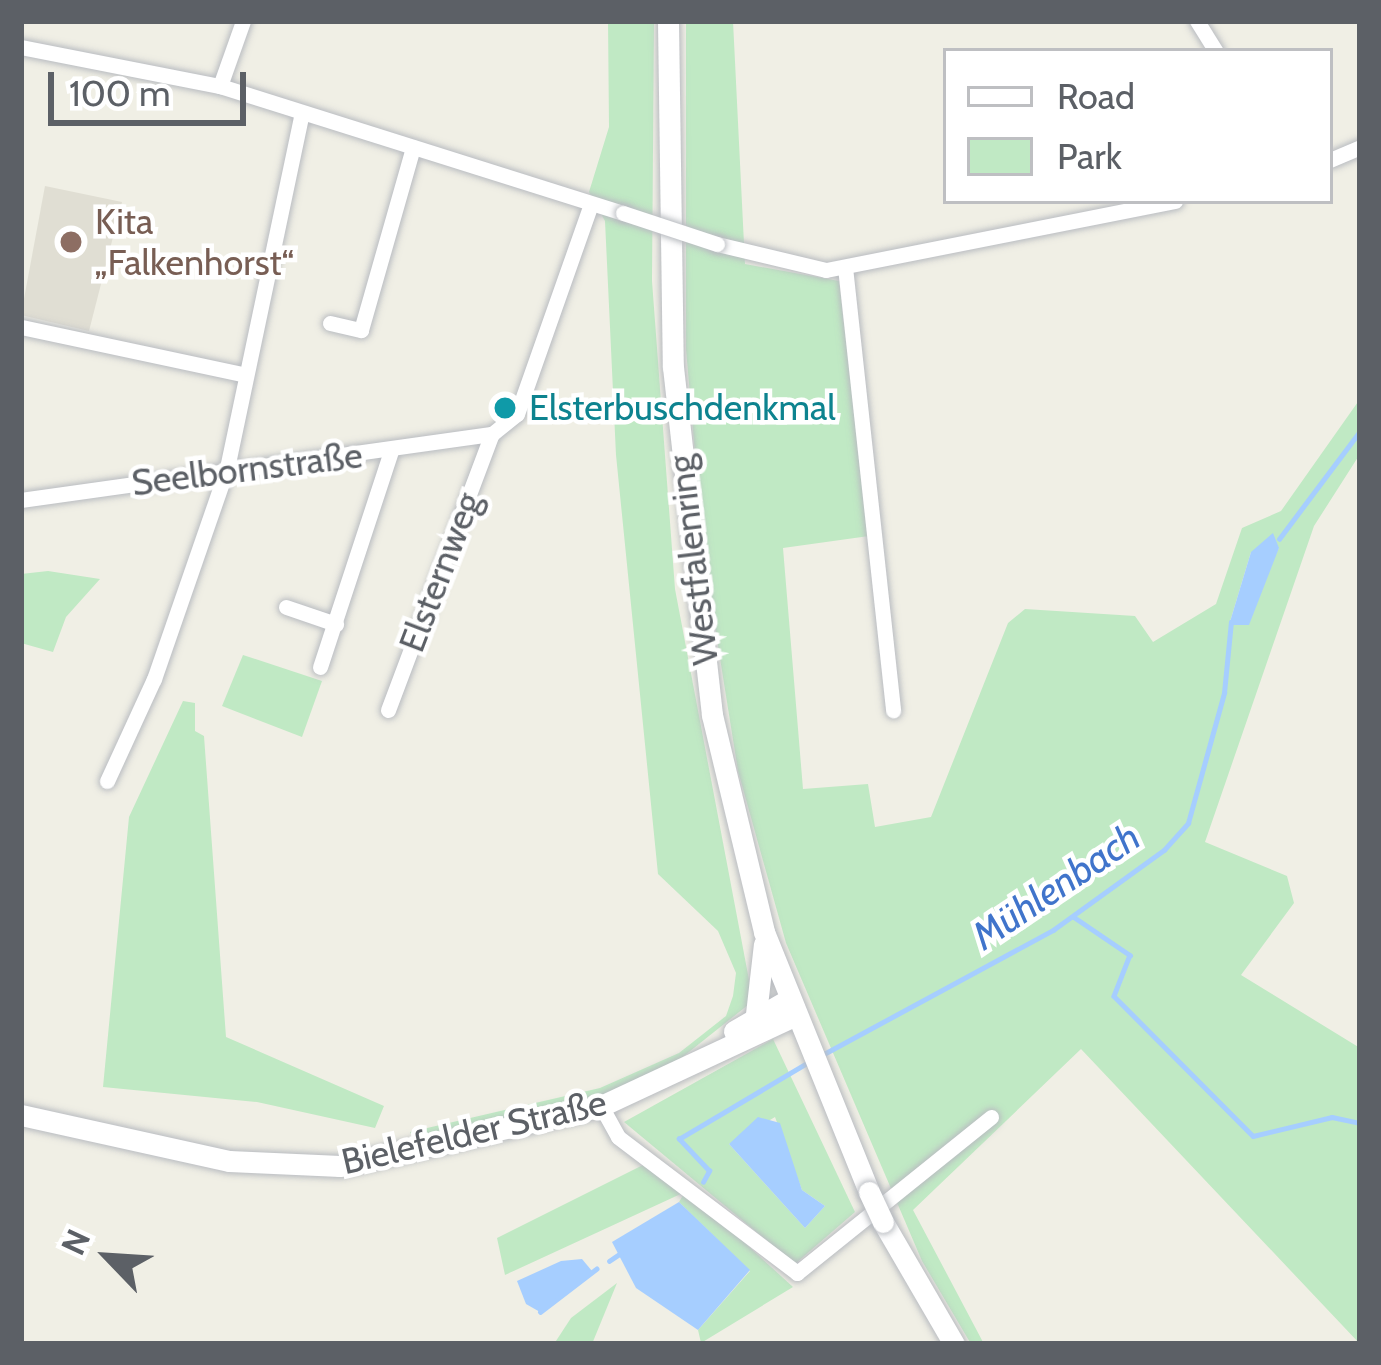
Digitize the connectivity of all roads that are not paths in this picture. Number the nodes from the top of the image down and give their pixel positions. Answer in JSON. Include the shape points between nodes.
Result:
{"nodes":[{"id":1,"x":243,"y":21,"type":"edge"},
{"id":2,"x":668,"y":21,"type":"edge"},
{"id":3,"x":1197,"y":21,"type":"edge"},
{"id":4,"x":21,"y":47,"type":"edge"},
{"id":5,"x":1214,"y":48,"type":"edge"},
{"id":6,"x":220,"y":86,"type":"junction"},
{"id":7,"x":302,"y":112,"type":"junction"},
{"id":8,"x":413,"y":147,"type":"junction"},
{"id":9,"x":591,"y":204,"type":"junction"},
{"id":10,"x":1160,"y":204,"type":"edge"},
{"id":11,"x":845,"y":267,"type":"junction"},
{"id":12,"x":330,"y":322,"type":"dead end"},
{"id":13,"x":21,"y":327,"type":"edge"},
{"id":14,"x":242,"y":374,"type":"junction"},
{"id":15,"x":493,"y":434,"type":"junction"},
{"id":16,"x":392,"y":451,"type":"junction"},
{"id":17,"x":227,"y":468,"type":"junction"},
{"id":18,"x":21,"y":500,"type":"edge"},
{"id":19,"x":286,"y":607,"type":"dead end"},
{"id":20,"x":336,"y":624,"type":"junction"},
{"id":21,"x":320,"y":668,"type":"dead end"},
{"id":22,"x":388,"y":710,"type":"dead end"},
{"id":23,"x":893,"y":710,"type":"dead end"},
{"id":24,"x":107,"y":781,"type":"dead end"},
{"id":25,"x":764,"y":932,"type":"junction"},
{"id":26,"x":791,"y":1008,"type":"junction"},
{"id":27,"x":756,"y":1014,"type":"junction"},
{"id":28,"x":706,"y":1055,"type":"junction"},
{"id":29,"x":601,"y":1106,"type":"junction"},
{"id":30,"x":21,"y":1115,"type":"edge"},
{"id":31,"x":991,"y":1117,"type":"dead end"},
{"id":32,"x":954,"y":1344,"type":"edge"}],
"edges":[{"from":1,"to":6,"type":"street"},
{"from":2,"to":25,"type":"main road","name":"Westfalenring","via":[[683,505],[716,734]]},
{"from":3,"to":5,"type":"street"},
{"from":4,"to":6,"type":"street"},
{"from":6,"to":7,"type":"street"},
{"from":7,"to":8,"type":"street"},
{"from":7,"to":14,"type":"street"},
{"from":8,"to":9,"type":"street"},
{"from":8,"to":12,"type":"street","via":[[361,330]]},
{"from":9,"to":11,"type":"street","bridge":true,"via":[[808,271]]},
{"from":9,"to":15,"type":"street","name":"Elsternweg","via":[[518,414]]},
{"from":10,"to":11,"type":"street"},
{"from":11,"to":23,"type":"street"},
{"from":13,"to":14,"type":"street"},
{"from":14,"to":17,"type":"street"},
{"from":15,"to":16,"type":"street","name":"Seelbornstraße"},
{"from":15,"to":22,"type":"street","name":"Elsternweg"},
{"from":16,"to":17,"type":"street","name":"Seelbornstraße"},
{"from":16,"to":20,"type":"street"},
{"from":17,"to":18,"type":"street","name":"Seelbornstraße"},
{"from":17,"to":24,"type":"street","via":[[154,679]]},
{"from":19,"to":20,"type":"street"},
{"from":20,"to":21,"type":"street"},
{"from":25,"to":26,"type":"main road","name":"Westfalenring"},
{"from":25,"to":27,"type":"main road"},
{"from":26,"to":27,"type":"main road","name":"Bielefelder Straße"},
{"from":26,"to":28,"type":"main road","name":"Bielefelder Straße"},
{"from":26,"to":32,"type":"main road","bridge":true,"via":[[869,1192]]},
{"from":27,"to":28,"type":"main road","name":"Bielefelder Straße"},
{"from":28,"to":29,"type":"main road","name":"Bielefelder Straße"},
{"from":29,"to":30,"type":"main road","name":"Bielefelder Straße","via":[[376,1160],[300,1167],[203,1157]]},
{"from":29,"to":31,"type":"street","via":[[618,1137],[797,1273]]}]}
